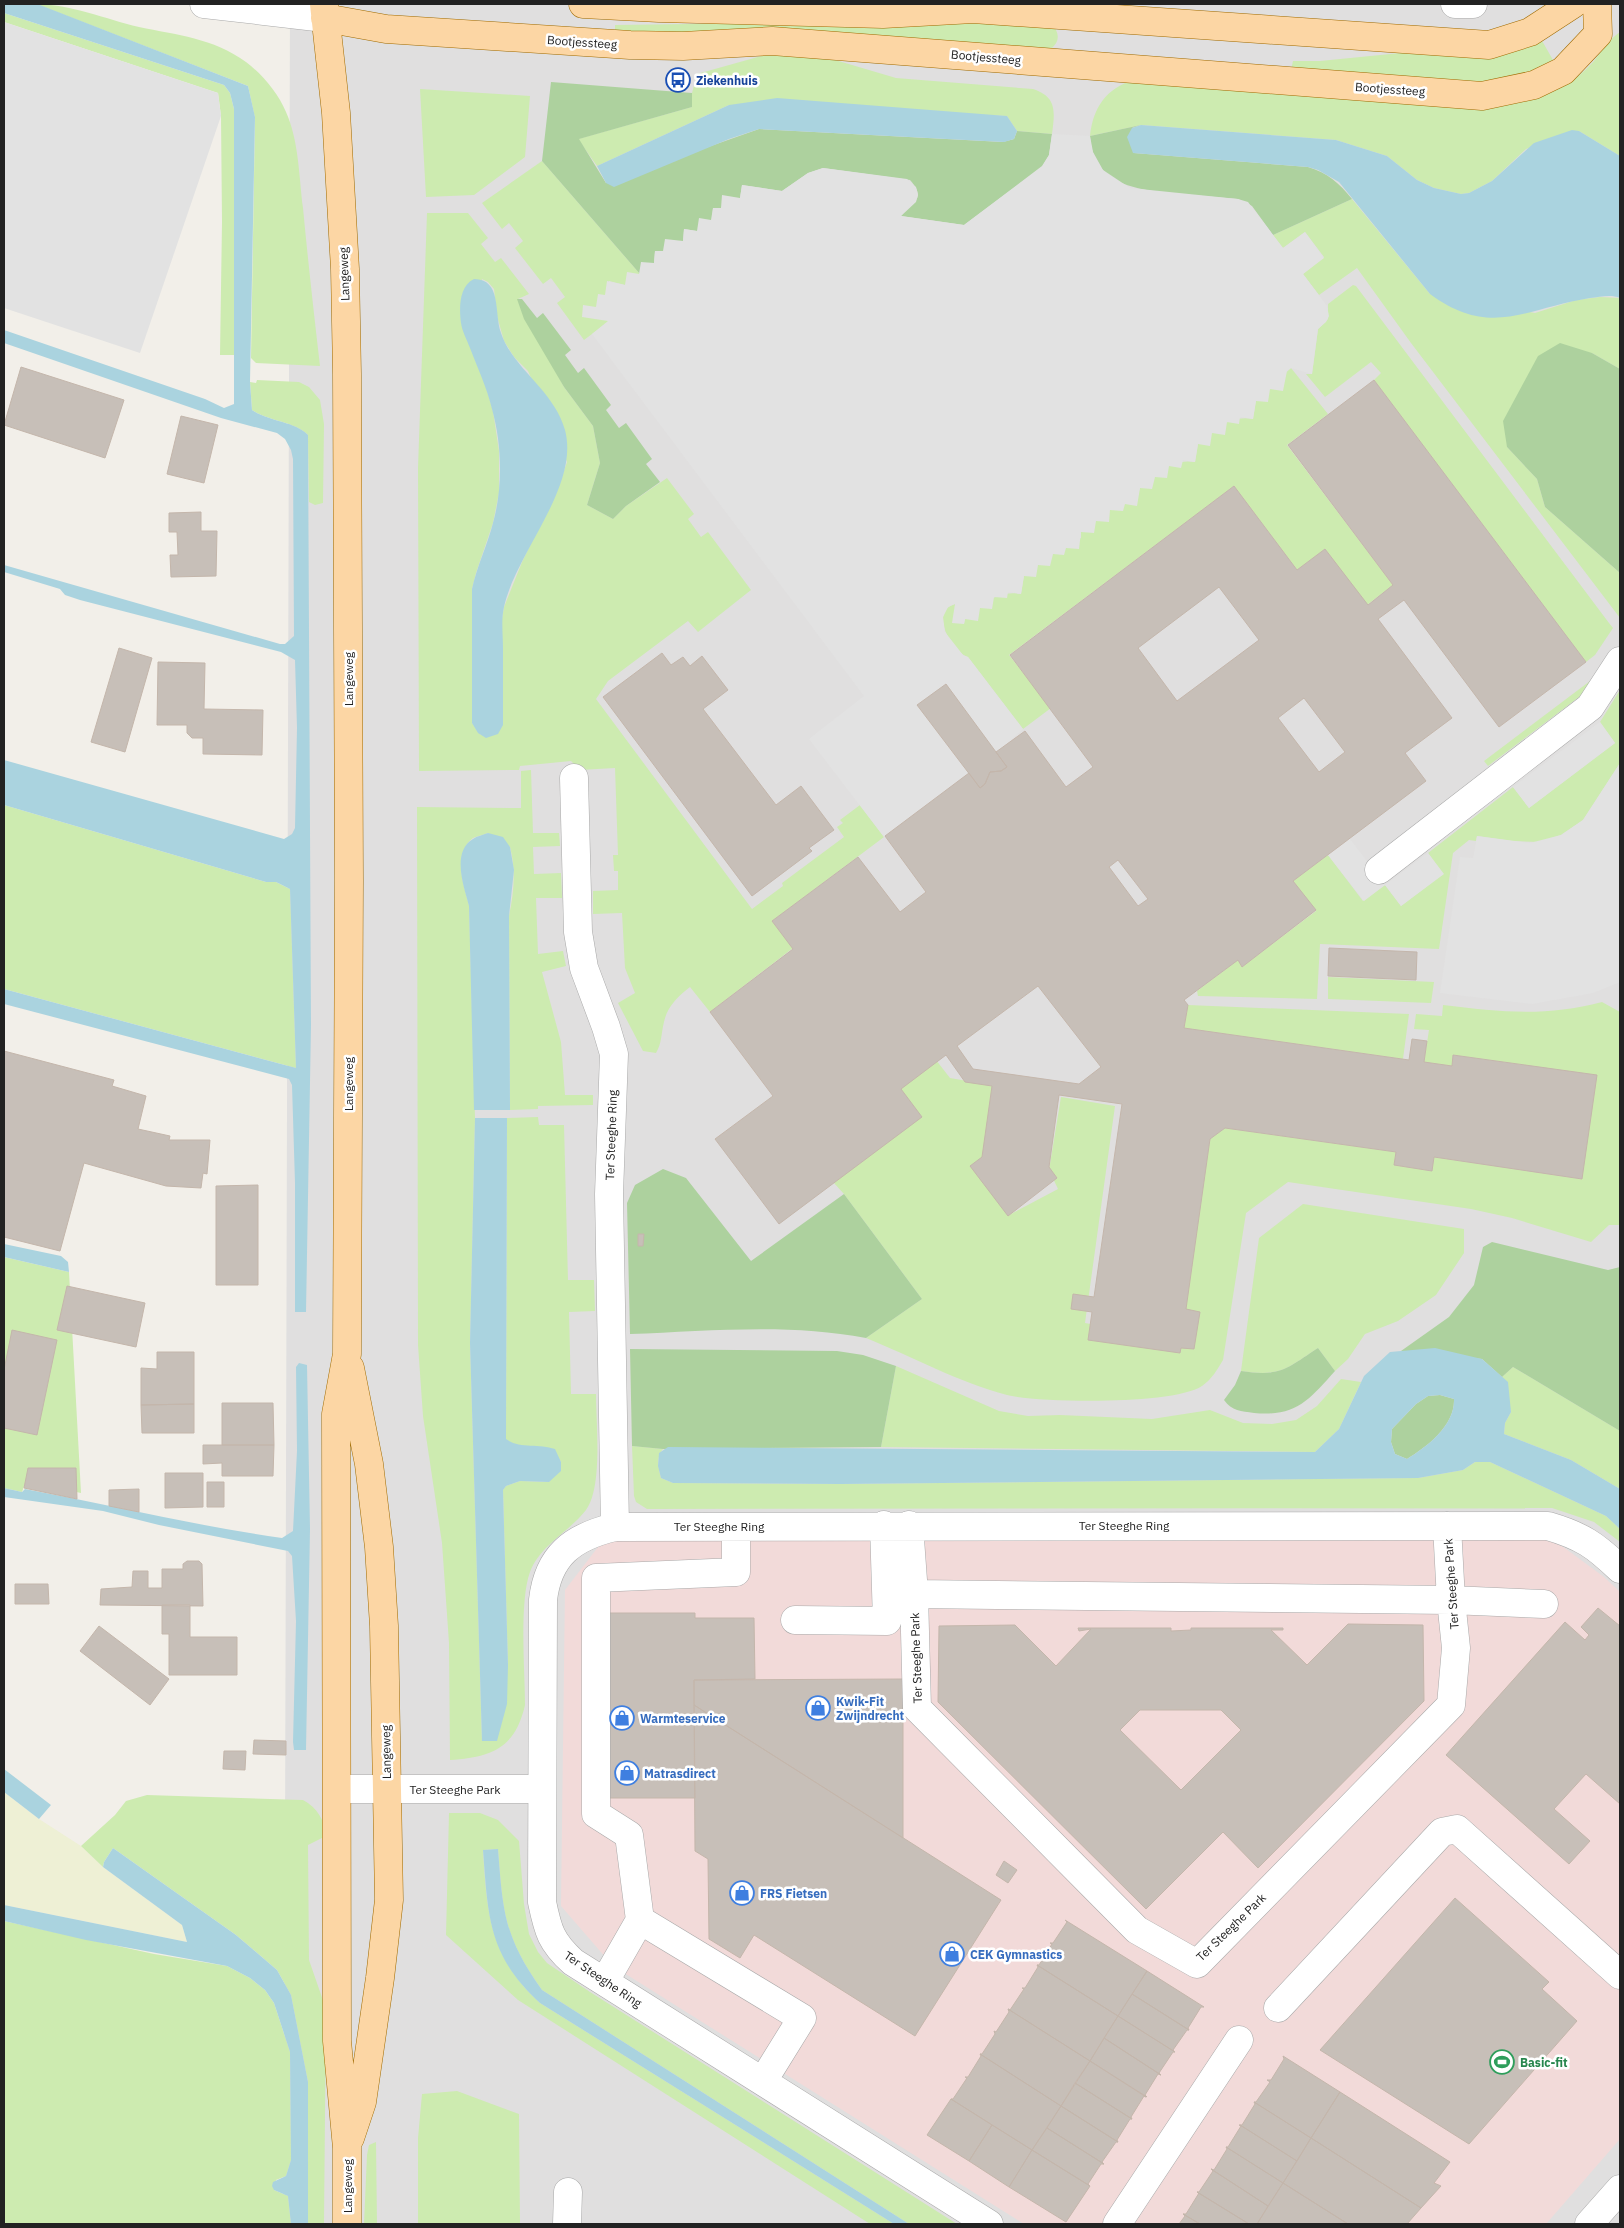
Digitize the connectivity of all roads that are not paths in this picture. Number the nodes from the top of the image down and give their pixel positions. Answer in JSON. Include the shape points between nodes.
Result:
{"nodes":[{"id":1,"x":204,"y":4,"type":"edge"},
{"id":2,"x":583,"y":4,"type":"edge"},
{"id":3,"x":1455,"y":4,"type":"edge"},
{"id":4,"x":1473,"y":4,"type":"edge"},
{"id":5,"x":1573,"y":4,"type":"edge"},
{"id":6,"x":1597,"y":4,"type":"edge"},
{"id":7,"x":325,"y":11,"type":"edge"},
{"id":8,"x":1620,"y":661,"type":"edge"},
{"id":9,"x":574,"y":778,"type":"dead end"},
{"id":10,"x":1379,"y":870,"type":"dead end"},
{"id":11,"x":347,"y":1354,"type":"junction"},
{"id":12,"x":896,"y":1525,"type":"junction"},
{"id":13,"x":736,"y":1526,"type":"junction"},
{"id":14,"x":1447,"y":1526,"type":"junction"},
{"id":15,"x":614,"y":1527,"type":"junction"},
{"id":16,"x":1620,"y":1569,"type":"edge"},
{"id":17,"x":914,"y":1594,"type":"junction"},
{"id":18,"x":1451,"y":1600,"type":"junction"},
{"id":19,"x":1544,"y":1604,"type":"dead end"},
{"id":20,"x":795,"y":1620,"type":"dead end"},
{"id":21,"x":338,"y":1789,"type":"junction"},
{"id":22,"x":387,"y":1789,"type":"junction"},
{"id":23,"x":542,"y":1789,"type":"junction"},
{"id":24,"x":640,"y":1920,"type":"junction"},
{"id":25,"x":1620,"y":1975,"type":"edge"},
{"id":26,"x":605,"y":1981,"type":"junction"},
{"id":27,"x":1278,"y":2008,"type":"dead end"},
{"id":28,"x":1239,"y":2040,"type":"dead end"},
{"id":29,"x":763,"y":2082,"type":"junction"},
{"id":30,"x":346,"y":2148,"type":"junction"},
{"id":31,"x":1620,"y":2189,"type":"edge"},
{"id":32,"x":568,"y":2192,"type":"dead end"},
{"id":33,"x":347,"y":2224,"type":"edge"},
{"id":34,"x":567,"y":2224,"type":"edge"},
{"id":35,"x":989,"y":2224,"type":"edge"},
{"id":36,"x":1117,"y":2224,"type":"edge"},
{"id":37,"x":1589,"y":2224,"type":"edge"}],
"edges":[{"from":1,"to":7,"type":"street"},
{"from":2,"to":5,"type":"main road","via":[[883,14],[973,9],[1489,45],[1530,32]]},
{"from":3,"to":4,"type":"street"},
{"from":6,"to":7,"type":"main road","name":"Bootjessteeg","via":[[1598,34],[1563,71],[1534,85],[1482,96],[772,41],[630,45],[386,29]]},
{"from":7,"to":11,"type":"main road","name":"Langeweg","via":[[336,113],[347,365]]},
{"from":8,"to":10,"type":"street","via":[[1590,707]]},
{"from":9,"to":15,"type":"street","name":"Ter Steeghe Ring","via":[[578,932],[584,968],[614,1054],[609,1194]]},
{"from":11,"to":21,"type":"main road","name":"Langeweg","via":[[336,1414]]},
{"from":11,"to":22,"type":"main road","name":"Langeweg","via":[[369,1464],[379,1547]]},
{"from":12,"to":13,"type":"street","name":"Ter Steeghe Ring"},
{"from":12,"to":14,"type":"street","name":"Ter Steeghe Ring"},
{"from":12,"to":17,"type":"street","name":"Ter Steeghe Park"},
{"from":12,"to":20,"type":"street","via":[[887,1621]]},
{"from":13,"to":15,"type":"street","name":"Ter Steeghe Ring"},
{"from":13,"to":24,"type":"street","via":[[736,1572],[596,1578],[596,1814],[629,1835]]},
{"from":14,"to":16,"type":"street","name":"Ter Steeghe Ring","via":[[1548,1526],[1573,1533],[1597,1547]]},
{"from":14,"to":18,"type":"street","name":"Ter Steeghe Park"},
{"from":15,"to":23,"type":"street","name":"Ter Steeghe Ring","via":[[573,1542],[558,1557],[545,1580]]},
{"from":17,"to":18,"type":"street"},
{"from":17,"to":18,"type":"street","name":"Ter Steeghe Park","via":[[917,1708],[1137,1930],[1197,1964],[1451,1705],[1456,1648]]},
{"from":18,"to":19,"type":"street"},
{"from":21,"to":22,"type":"street","name":"Ter Steeghe Park"},
{"from":21,"to":30,"type":"main road","name":"Langeweg","via":[[337,2041]]},
{"from":22,"to":23,"type":"street","name":"Ter Steeghe Park"},
{"from":22,"to":30,"type":"main road","name":"Langeweg","via":[[387,1928],[362,2102]]},
{"from":23,"to":26,"type":"street","name":"Ter Steeghe Ring","via":[[542,1902],[550,1938],[573,1962]]},
{"from":24,"to":26,"type":"street"},
{"from":24,"to":29,"type":"street","via":[[802,2018]]},
{"from":25,"to":27,"type":"street","via":[[1457,1829],[1442,1832]]},
{"from":26,"to":29,"type":"street","name":"Ter Steeghe Ring"},
{"from":28,"to":36,"type":"street"},
{"from":29,"to":35,"type":"street","name":"Ter Steeghe Ring"},
{"from":30,"to":33,"type":"main road","name":"Langeweg"},
{"from":31,"to":37,"type":"street"},
{"from":32,"to":34,"type":"street"}]}
